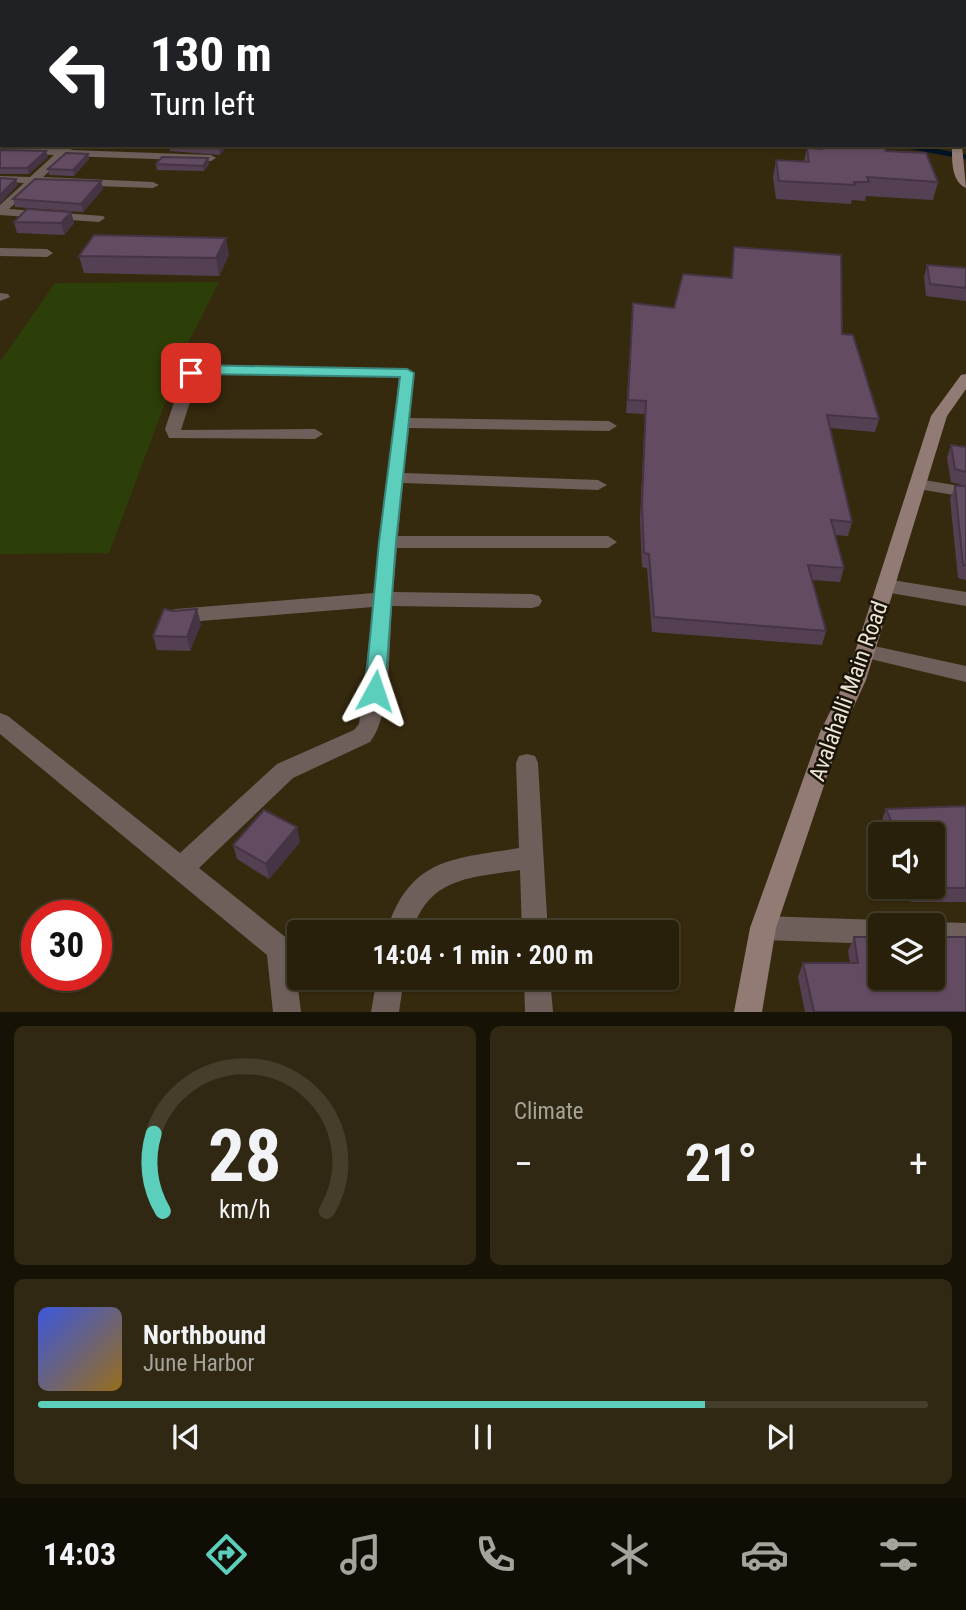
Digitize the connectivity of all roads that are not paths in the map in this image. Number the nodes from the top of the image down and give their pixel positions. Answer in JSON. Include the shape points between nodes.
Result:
{"nodes":[{"id":1,"x":957,"y":147,"type":"edge"},
{"id":2,"x":66,"y":149,"type":"edge"},
{"id":3,"x":0,"y":150,"type":"edge"},
{"id":4,"x":211,"y":158,"type":"edge"},
{"id":5,"x":0,"y":179,"type":"edge"},
{"id":6,"x":34,"y":180,"type":"junction"},
{"id":7,"x":153,"y":185,"type":"dead end"},
{"id":8,"x":966,"y":185,"type":"edge"},
{"id":9,"x":0,"y":211,"type":"edge"},
{"id":10,"x":99,"y":218,"type":"dead end"},
{"id":11,"x":0,"y":251,"type":"edge"},
{"id":12,"x":47,"y":253,"type":"dead end"},
{"id":13,"x":966,"y":377,"type":"edge"},
{"id":14,"x":402,"y":423,"type":"junction"},
{"id":15,"x":609,"y":426,"type":"dead end"},
{"id":16,"x":315,"y":434,"type":"dead end"},
{"id":17,"x":397,"y":478,"type":"junction"},
{"id":18,"x":918,"y":484,"type":"junction"},
{"id":19,"x":598,"y":485,"type":"dead end"},
{"id":20,"x":966,"y":492,"type":"edge"},
{"id":21,"x":388,"y":542,"type":"junction"},
{"id":22,"x":608,"y":542,"type":"dead end"},
{"id":23,"x":886,"y":586,"type":"junction"},
{"id":24,"x":383,"y":599,"type":"junction"},
{"id":25,"x":966,"y":599,"type":"edge"},
{"id":26,"x":532,"y":601,"type":"dead end"},
{"id":27,"x":176,"y":616,"type":"edge"},
{"id":28,"x":865,"y":652,"type":"junction"},
{"id":29,"x":966,"y":674,"type":"edge"},
{"id":30,"x":0,"y":722,"type":"edge"},
{"id":31,"x":527,"y":763,"type":"dead end"},
{"id":32,"x":532,"y":857,"type":"junction"},
{"id":33,"x":181,"y":869,"type":"junction"},
{"id":34,"x":403,"y":920,"type":"edge"},
{"id":35,"x":534,"y":920,"type":"edge"},
{"id":36,"x":763,"y":928,"type":"junction"},
{"id":37,"x":868,"y":932,"type":"edge"},
{"id":38,"x":945,"y":934,"type":"edge"},
{"id":39,"x":966,"y":935,"type":"edge"},
{"id":40,"x":389,"y":990,"type":"edge"},
{"id":41,"x":538,"y":990,"type":"edge"},
{"id":42,"x":287,"y":1012,"type":"edge"},
{"id":43,"x":385,"y":1012,"type":"edge"},
{"id":44,"x":539,"y":1012,"type":"edge"},
{"id":45,"x":748,"y":1012,"type":"edge"}],
"edges":[{"from":1,"to":8,"type":"main road","via":[[957,166]]},
{"from":2,"to":3,"type":"street"},
{"from":2,"to":4,"type":"street"},
{"from":2,"to":6,"type":"street"},
{"from":5,"to":6,"type":"street"},
{"from":6,"to":7,"type":"street"},
{"from":6,"to":9,"type":"street"},
{"from":9,"to":10,"type":"street"},
{"from":11,"to":12,"type":"street"},
{"from":13,"to":18,"type":"main road","name":"Avalahalli Main Road","via":[[940,415]]},
{"from":14,"to":15,"type":"street"},
{"from":14,"to":16,"type":"street","via":[[407,373],[195,369],[173,429],[175,435]]},
{"from":14,"to":17,"type":"street"},
{"from":17,"to":19,"type":"street"},
{"from":17,"to":21,"type":"street"},
{"from":18,"to":20,"type":"street"},
{"from":18,"to":23,"type":"main road","name":"Avalahalli Main Road"},
{"from":21,"to":22,"type":"street"},
{"from":21,"to":24,"type":"street"},
{"from":23,"to":25,"type":"street"},
{"from":23,"to":28,"type":"main road","name":"Avalahalli Main Road"},
{"from":24,"to":26,"type":"street"},
{"from":24,"to":27,"type":"street"},
{"from":24,"to":33,"type":"street","via":[[369,728],[362,736],[271,782]]},
{"from":28,"to":29,"type":"street"},
{"from":28,"to":36,"type":"main road","name":"Avalahalli Main Road","via":[[851,695],[831,732]]},
{"from":30,"to":33,"type":"street"},
{"from":31,"to":32,"type":"street"},
{"from":32,"to":34,"type":"street","via":[[441,874],[408,901]]},
{"from":32,"to":35,"type":"street"},
{"from":33,"to":42,"type":"street","via":[[280,949]]},
{"from":36,"to":37,"type":"street"},
{"from":36,"to":45,"type":"main road","name":"Avalahalli Main Road"},
{"from":38,"to":39,"type":"street"},
{"from":40,"to":43,"type":"street"},
{"from":41,"to":44,"type":"street"}]}
